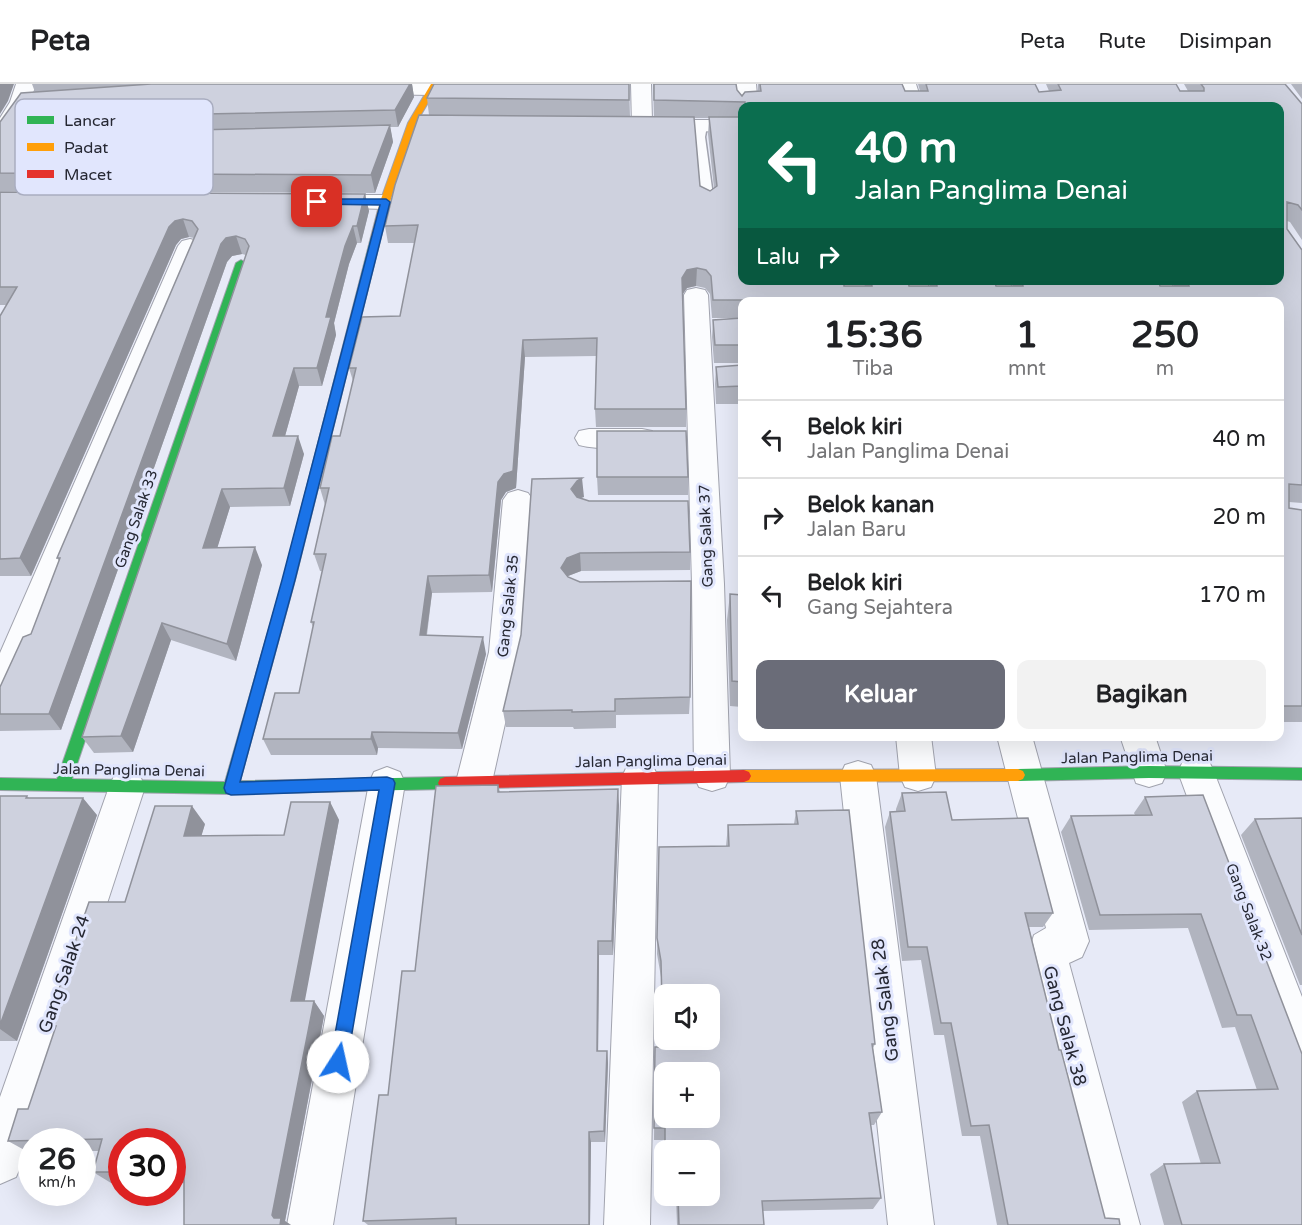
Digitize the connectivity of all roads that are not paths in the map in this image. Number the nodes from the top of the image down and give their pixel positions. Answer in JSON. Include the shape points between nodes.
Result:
{"nodes":[{"id":1,"x":641,"y":84,"type":"edge"},
{"id":2,"x":746,"y":84,"type":"edge"},
{"id":3,"x":906,"y":84,"type":"edge"},
{"id":4,"x":434,"y":87,"type":"edge"},
{"id":5,"x":351,"y":90,"type":"edge"},
{"id":6,"x":23,"y":93,"type":"edge"},
{"id":7,"x":37,"y":99,"type":"edge"},
{"id":8,"x":748,"y":102,"type":"edge"},
{"id":9,"x":912,"y":102,"type":"edge"},
{"id":10,"x":15,"y":107,"type":"edge"},
{"id":11,"x":435,"y":123,"type":"edge"},
{"id":12,"x":619,"y":126,"type":"edge"},
{"id":13,"x":642,"y":126,"type":"junction"},
{"id":14,"x":702,"y":126,"type":"junction"},
{"id":15,"x":738,"y":126,"type":"edge"},
{"id":16,"x":410,"y":129,"type":"junction"},
{"id":17,"x":0,"y":134,"type":"edge"},
{"id":18,"x":384,"y":135,"type":"edge"},
{"id":19,"x":304,"y":202,"type":"edge"},
{"id":20,"x":386,"y":202,"type":"junction"},
{"id":21,"x":708,"y":203,"type":"edge"},
{"id":22,"x":189,"y":246,"type":"edge"},
{"id":23,"x":241,"y":263,"type":"edge"},
{"id":24,"x":696,"y":295,"type":"dead end"},
{"id":25,"x":589,"y":438,"type":"dead end"},
{"id":26,"x":701,"y":438,"type":"junction"},
{"id":27,"x":518,"y":500,"type":"dead end"},
{"id":28,"x":672,"y":507,"type":"edge"},
{"id":29,"x":705,"y":507,"type":"junction"},
{"id":30,"x":0,"y":693,"type":"edge"},
{"id":31,"x":914,"y":741,"type":"edge"},
{"id":32,"x":1015,"y":741,"type":"edge"},
{"id":33,"x":1139,"y":741,"type":"edge"},
{"id":34,"x":1149,"y":772,"type":"junction"},
{"id":35,"x":1196,"y":772,"type":"junction"},
{"id":36,"x":1302,"y":774,"type":"edge"},
{"id":37,"x":1023,"y":775,"type":"junction"},
{"id":38,"x":712,"y":776,"type":"junction"},
{"id":39,"x":858,"y":776,"type":"junction"},
{"id":40,"x":918,"y":776,"type":"junction"},
{"id":41,"x":640,"y":777,"type":"junction"},
{"id":42,"x":474,"y":782,"type":"junction"},
{"id":43,"x":387,"y":783,"type":"junction"},
{"id":44,"x":0,"y":784,"type":"edge"},
{"id":45,"x":62,"y":786,"type":"junction"},
{"id":46,"x":127,"y":787,"type":"junction"},
{"id":47,"x":231,"y":788,"type":"junction"},
{"id":48,"x":1302,"y":1052,"type":"edge"},
{"id":49,"x":0,"y":1161,"type":"edge"},
{"id":50,"x":310,"y":1225,"type":"edge"},
{"id":51,"x":627,"y":1225,"type":"edge"},
{"id":52,"x":911,"y":1225,"type":"edge"},
{"id":53,"x":1117,"y":1225,"type":"edge"}],
"edges":[{"from":1,"to":13,"type":"street"},
{"from":2,"to":8,"type":"street"},
{"from":3,"to":9,"type":"street"},
{"from":4,"to":5,"type":"street"},
{"from":4,"to":16,"type":"main road"},
{"from":6,"to":7,"type":"street"},
{"from":10,"to":17,"type":"street"},
{"from":11,"to":16,"type":"street"},
{"from":12,"to":13,"type":"street"},
{"from":13,"to":14,"type":"street"},
{"from":14,"to":15,"type":"street"},
{"from":14,"to":21,"type":"lane"},
{"from":16,"to":18,"type":"street"},
{"from":16,"to":20,"type":"main road"},
{"from":19,"to":20,"type":"street"},
{"from":20,"to":47,"type":"main road"},
{"from":22,"to":30,"type":"street"},
{"from":23,"to":45,"type":"main road","name":"Gang Salak 33"},
{"from":24,"to":26,"type":"street","name":"Gang Salak 37","via":[[709,328],[711,374]]},
{"from":25,"to":26,"type":"street"},
{"from":26,"to":29,"type":"street","name":"Gang Salak 37"},
{"from":27,"to":42,"type":"street","name":"Gang Salak 35","via":[[505,652]]},
{"from":28,"to":29,"type":"street"},
{"from":29,"to":38,"type":"street","name":"Gang Salak 37","via":[[695,584]]},
{"from":31,"to":40,"type":"street"},
{"from":32,"to":37,"type":"street"},
{"from":33,"to":34,"type":"street"},
{"from":34,"to":35,"type":"main road","name":"Jalan Panglima Denai"},
{"from":34,"to":37,"type":"main road","name":"Jalan Panglima Denai"},
{"from":35,"to":36,"type":"main road","name":"Jalan Panglima Denai"},
{"from":35,"to":48,"type":"street","name":"Gang Salak 32"},
{"from":37,"to":40,"type":"main road","name":"Jalan Panglima Denai"},
{"from":37,"to":53,"type":"street","name":"Gang Salak 38","via":[[1069,941],[1052,945],[1047,957]]},
{"from":38,"to":39,"type":"main road","name":"Jalan Panglima Denai"},
{"from":38,"to":41,"type":"main road","name":"Jalan Panglima Denai"},
{"from":39,"to":40,"type":"main road","name":"Jalan Panglima Denai"},
{"from":39,"to":52,"type":"street","name":"Gang Salak 28"},
{"from":41,"to":42,"type":"main road","name":"Jalan Panglima Denai"},
{"from":41,"to":51,"type":"street"},
{"from":42,"to":43,"type":"main road","name":"Jalan Panglima Denai"},
{"from":43,"to":47,"type":"main road","name":"Jalan Panglima Denai"},
{"from":43,"to":50,"type":"street"},
{"from":44,"to":45,"type":"main road","name":"Jalan Panglima Denai"},
{"from":45,"to":46,"type":"main road","name":"Jalan Panglima Denai"},
{"from":46,"to":47,"type":"main road","name":"Jalan Panglima Denai"},
{"from":46,"to":49,"type":"street","name":"Gang Salak 24"}]}
